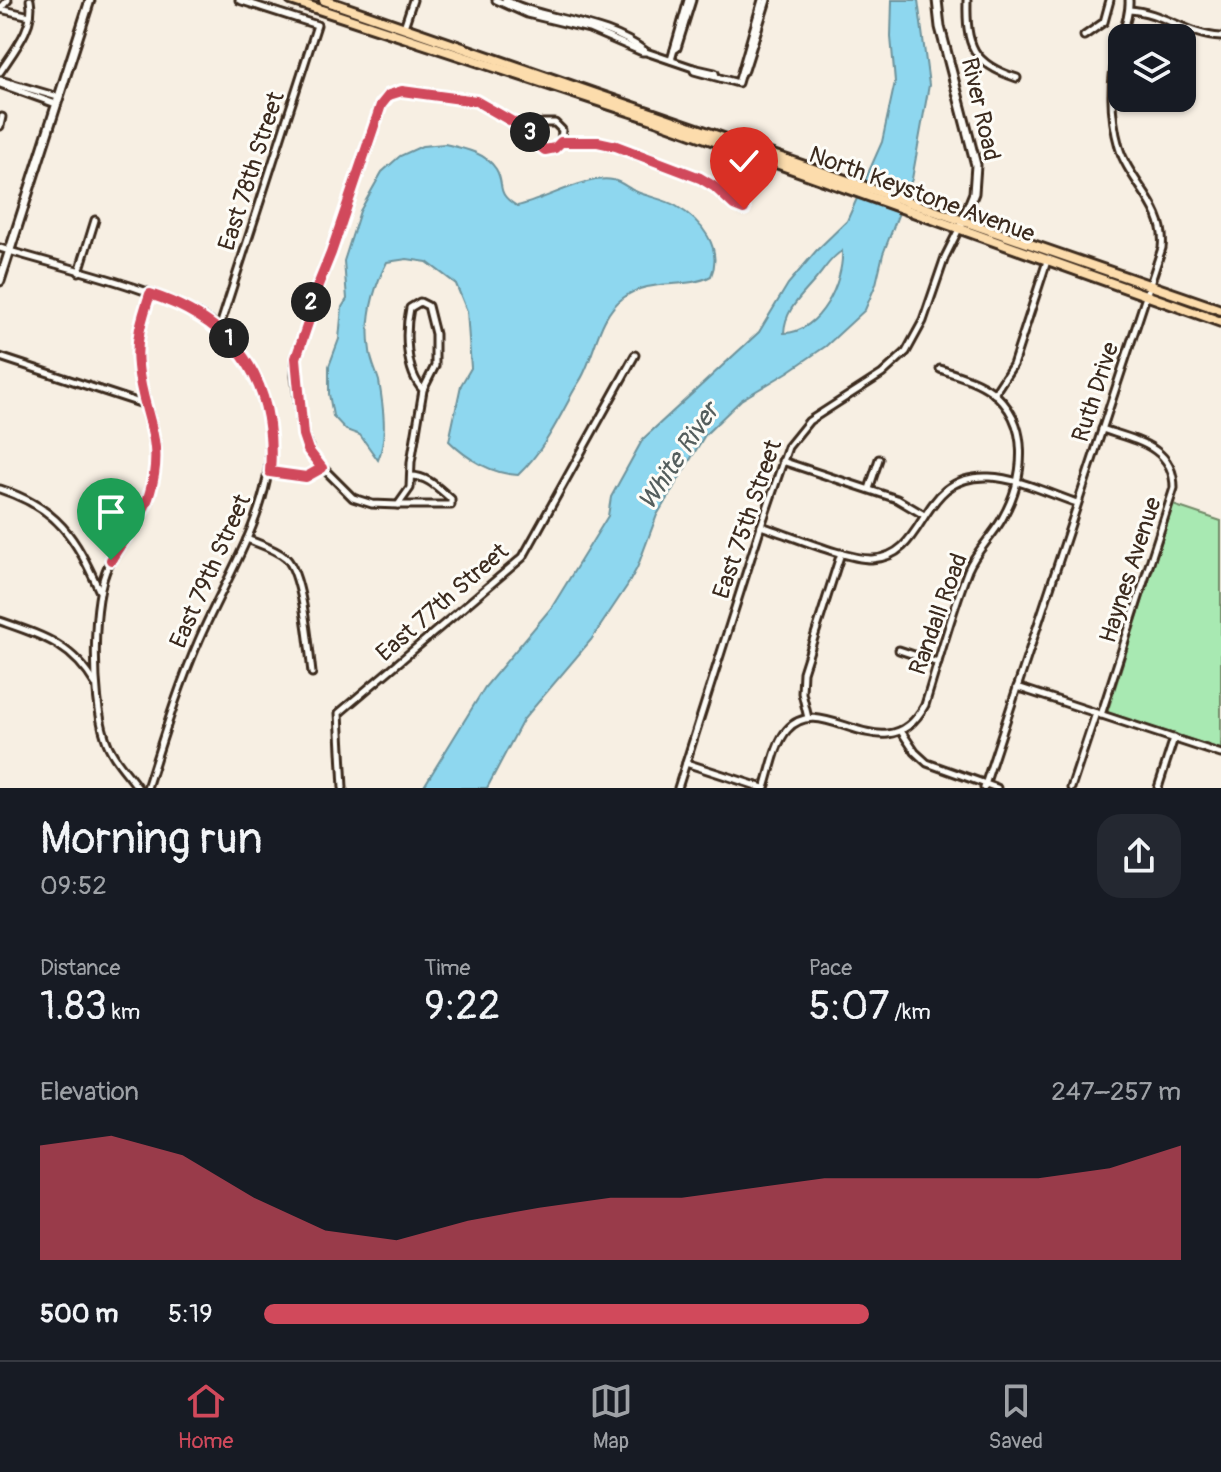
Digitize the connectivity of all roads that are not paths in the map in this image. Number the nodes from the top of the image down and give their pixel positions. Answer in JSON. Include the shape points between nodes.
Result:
{"nodes":[{"id":1,"x":8,"y":0,"type":"edge"},
{"id":2,"x":30,"y":0,"type":"edge"},
{"id":3,"x":90,"y":0,"type":"edge"},
{"id":4,"x":239,"y":0,"type":"edge"},
{"id":5,"x":291,"y":0,"type":"edge"},
{"id":6,"x":324,"y":0,"type":"edge"},
{"id":7,"x":413,"y":0,"type":"edge"},
{"id":8,"x":496,"y":0,"type":"edge"},
{"id":9,"x":505,"y":0,"type":"edge"},
{"id":10,"x":690,"y":0,"type":"edge"},
{"id":11,"x":765,"y":0,"type":"edge"},
{"id":12,"x":937,"y":0,"type":"edge"},
{"id":13,"x":967,"y":0,"type":"edge"},
{"id":14,"x":1110,"y":0,"type":"edge"},
{"id":15,"x":1129,"y":0,"type":"edge"},
{"id":16,"x":0,"y":9,"type":"edge"},
{"id":17,"x":1129,"y":10,"type":"junction"},
{"id":18,"x":30,"y":16,"type":"junction"},
{"id":19,"x":404,"y":27,"type":"junction"},
{"id":20,"x":1084,"y":36,"type":"dead end"},
{"id":21,"x":1221,"y":37,"type":"edge"},
{"id":22,"x":646,"y":52,"type":"junction"},
{"id":23,"x":671,"y":60,"type":"junction"},
{"id":24,"x":0,"y":72,"type":"edge"},
{"id":25,"x":1017,"y":78,"type":"dead end"},
{"id":26,"x":0,"y":82,"type":"edge"},
{"id":27,"x":57,"y":100,"type":"junction"},
{"id":28,"x":2,"y":117,"type":"edge"},
{"id":29,"x":0,"y":126,"type":"edge"},
{"id":30,"x":534,"y":134,"type":"junction"},
{"id":31,"x":561,"y":142,"type":"junction"},
{"id":32,"x":790,"y":164,"type":"junction"},
{"id":33,"x":744,"y":209,"type":"dead end"},
{"id":34,"x":95,"y":220,"type":"dead end"},
{"id":35,"x":961,"y":225,"type":"junction"},
{"id":36,"x":0,"y":248,"type":"edge"},
{"id":37,"x":1050,"y":250,"type":"junction"},
{"id":38,"x":10,"y":251,"type":"junction"},
{"id":39,"x":1047,"y":260,"type":"junction"},
{"id":40,"x":79,"y":272,"type":"junction"},
{"id":41,"x":0,"y":281,"type":"edge"},
{"id":42,"x":1149,"y":285,"type":"junction"},
{"id":43,"x":150,"y":294,"type":"junction"},
{"id":44,"x":1146,"y":295,"type":"junction"},
{"id":45,"x":1221,"y":310,"type":"edge"},
{"id":46,"x":1221,"y":322,"type":"edge"},
{"id":47,"x":219,"y":329,"type":"junction"},
{"id":48,"x":635,"y":355,"type":"dead end"},
{"id":49,"x":0,"y":357,"type":"edge"},
{"id":50,"x":940,"y":369,"type":"dead end"},
{"id":51,"x":423,"y":390,"type":"junction"},
{"id":52,"x":994,"y":394,"type":"junction"},
{"id":53,"x":147,"y":405,"type":"junction"},
{"id":54,"x":1102,"y":429,"type":"junction"},
{"id":55,"x":879,"y":459,"type":"dead end"},
{"id":56,"x":782,"y":461,"type":"junction"},
{"id":57,"x":322,"y":468,"type":"junction"},
{"id":58,"x":270,"y":472,"type":"junction"},
{"id":59,"x":411,"y":476,"type":"junction"},
{"id":60,"x":1016,"y":483,"type":"junction"},
{"id":61,"x":0,"y":489,"type":"edge"},
{"id":62,"x":869,"y":489,"type":"junction"},
{"id":63,"x":1077,"y":503,"type":"junction"},
{"id":64,"x":398,"y":505,"type":"junction"},
{"id":65,"x":924,"y":515,"type":"junction"},
{"id":66,"x":761,"y":526,"type":"junction"},
{"id":67,"x":246,"y":538,"type":"junction"},
{"id":68,"x":841,"y":553,"type":"junction"},
{"id":69,"x":100,"y":591,"type":"junction"},
{"id":70,"x":0,"y":621,"type":"edge"},
{"id":71,"x":899,"y":650,"type":"dead end"},
{"id":72,"x":938,"y":663,"type":"junction"},
{"id":73,"x":312,"y":673,"type":"dead end"},
{"id":74,"x":97,"y":686,"type":"junction"},
{"id":75,"x":1017,"y":687,"type":"junction"},
{"id":76,"x":1098,"y":714,"type":"junction"},
{"id":77,"x":808,"y":718,"type":"junction"},
{"id":78,"x":901,"y":731,"type":"junction"},
{"id":79,"x":1174,"y":738,"type":"junction"},
{"id":80,"x":1221,"y":754,"type":"edge"},
{"id":81,"x":686,"y":763,"type":"junction"},
{"id":82,"x":985,"y":786,"type":"edge"},
{"id":83,"x":138,"y":788,"type":"edge"},
{"id":84,"x":147,"y":788,"type":"edge"},
{"id":85,"x":343,"y":788,"type":"edge"},
{"id":86,"x":678,"y":788,"type":"edge"},
{"id":87,"x":761,"y":788,"type":"edge"},
{"id":88,"x":997,"y":788,"type":"edge"},
{"id":89,"x":1071,"y":788,"type":"edge"},
{"id":90,"x":1158,"y":788,"type":"edge"}],
"edges":[{"from":1,"to":16,"type":"street"},
{"from":2,"to":18,"type":"street"},
{"from":3,"to":27,"type":"street"},
{"from":4,"to":47,"type":"street","name":"East 78th Street","via":[[317,25]]},
{"from":5,"to":32,"type":"main road","name":"North Keystone Avenue"},
{"from":6,"to":19,"type":"main road","name":"North Keystone Avenue"},
{"from":7,"to":19,"type":"street"},
{"from":8,"to":22,"type":"street"},
{"from":9,"to":22,"type":"street","via":[[600,28]]},
{"from":10,"to":23,"type":"street"},
{"from":11,"to":23,"type":"street","via":[[738,83]]},
{"from":12,"to":35,"type":"street","name":"River Road","via":[[976,165],[975,189]]},
{"from":13,"to":25,"type":"street","via":[[973,50],[992,69]]},
{"from":14,"to":20,"type":"street","via":[[1104,22]]},
{"from":15,"to":17,"type":"street","name":"Ruth Drive"},
{"from":16,"to":18,"type":"street"},
{"from":17,"to":21,"type":"street"},
{"from":17,"to":42,"type":"street","name":"Ruth Drive","via":[[1115,60],[1112,97],[1119,147],[1163,233]]},
{"from":18,"to":24,"type":"street"},
{"from":19,"to":32,"type":"main road","name":"North Keystone Avenue"},
{"from":22,"to":23,"type":"street"},
{"from":26,"to":27,"type":"street"},
{"from":27,"to":38,"type":"street"},
{"from":28,"to":29,"type":"street"},
{"from":30,"to":31,"type":"street","via":[[545,150]]},
{"from":30,"to":31,"type":"street","via":[[542,123],[552,122],[562,130]]},
{"from":30,"to":57,"type":"street","via":[[476,101],[402,91],[381,105],[296,358],[303,435]]},
{"from":31,"to":33,"type":"street","via":[[616,146],[700,178]]},
{"from":32,"to":35,"type":"main road","name":"North Keystone Avenue"},
{"from":34,"to":40,"type":"street"},
{"from":35,"to":37,"type":"main road","name":"North Keystone Avenue"},
{"from":35,"to":39,"type":"main road","name":"North Keystone Avenue"},
{"from":35,"to":56,"type":"street","name":"East 75th Street","via":[[906,352],[882,374],[809,421]]},
{"from":36,"to":38,"type":"street","name":"East 79th Street"},
{"from":37,"to":39,"type":"street"},
{"from":37,"to":42,"type":"main road","name":"North Keystone Avenue"},
{"from":38,"to":40,"type":"street","name":"East 79th Street"},
{"from":38,"to":41,"type":"street"},
{"from":39,"to":44,"type":"main road","name":"North Keystone Avenue"},
{"from":39,"to":52,"type":"street","via":[[1013,365]]},
{"from":40,"to":43,"type":"street","name":"East 79th Street"},
{"from":42,"to":44,"type":"street","name":"Ruth Drive"},
{"from":42,"to":45,"type":"main road","name":"North Keystone Avenue"},
{"from":43,"to":47,"type":"street","name":"East 79th Street"},
{"from":43,"to":53,"type":"street","via":[[137,350]]},
{"from":44,"to":46,"type":"main road","name":"North Keystone Avenue"},
{"from":44,"to":54,"type":"street","name":"Ruth Drive"},
{"from":47,"to":58,"type":"street","name":"East 79th Street","via":[[242,355],[263,397],[271,437]]},
{"from":48,"to":85,"type":"street","name":"East 77th Street","via":[[523,557],[339,713]]},
{"from":49,"to":53,"type":"street"},
{"from":50,"to":52,"type":"street","name":"Randall Road"},
{"from":51,"to":51,"type":"street","via":[[414,375],[407,332],[410,308],[420,302],[430,310],[435,334],[435,369]]},
{"from":51,"to":59,"type":"street"},
{"from":52,"to":60,"type":"street","name":"Randall Road","via":[[1020,435]]},
{"from":53,"to":69,"type":"street","via":[[155,448],[151,490],[137,523],[107,567]]},
{"from":54,"to":63,"type":"street","name":"Ruth Drive"},
{"from":54,"to":76,"type":"street","name":"Haynes Avenue","via":[[1158,451],[1170,466],[1174,488]]},
{"from":55,"to":62,"type":"street"},
{"from":56,"to":62,"type":"street"},
{"from":56,"to":66,"type":"street","name":"East 75th Street"},
{"from":57,"to":58,"type":"street","via":[[306,477]]},
{"from":57,"to":64,"type":"street","via":[[353,498]]},
{"from":58,"to":67,"type":"street","name":"East 79th Street"},
{"from":59,"to":64,"type":"street"},
{"from":59,"to":64,"type":"street","via":[[426,479],[451,499],[451,505]]},
{"from":60,"to":63,"type":"street"},
{"from":60,"to":65,"type":"street","via":[[986,477],[963,481],[943,492]]},
{"from":60,"to":72,"type":"street","name":"Randall Road","via":[[1000,523],[968,569]]},
{"from":61,"to":69,"type":"street","via":[[33,502],[60,523]]},
{"from":62,"to":65,"type":"street"},
{"from":63,"to":75,"type":"street","name":"Ruth Drive"},
{"from":65,"to":68,"type":"street","via":[[908,542],[891,554],[869,559]]},
{"from":66,"to":68,"type":"street"},
{"from":66,"to":81,"type":"street","name":"East 75th Street"},
{"from":67,"to":73,"type":"street","via":[[283,556],[293,568]]},
{"from":67,"to":84,"type":"street","name":"East 79th Street","via":[[190,662]]},
{"from":68,"to":77,"type":"street","via":[[803,672]]},
{"from":69,"to":74,"type":"street"},
{"from":70,"to":74,"type":"street","via":[[60,644]]},
{"from":71,"to":72,"type":"street"},
{"from":72,"to":78,"type":"street","name":"Randall Road","via":[[920,714]]},
{"from":74,"to":83,"type":"street","via":[[104,735]]},
{"from":75,"to":76,"type":"street"},
{"from":75,"to":82,"type":"street","name":"Ruth Drive"},
{"from":76,"to":79,"type":"street"},
{"from":76,"to":89,"type":"street","name":"Haynes Avenue"},
{"from":77,"to":78,"type":"street","via":[[876,735]]},
{"from":77,"to":87,"type":"street","via":[[784,734]]},
{"from":78,"to":82,"type":"street","via":[[927,763]]},
{"from":79,"to":80,"type":"street"},
{"from":79,"to":90,"type":"street"},
{"from":81,"to":86,"type":"street","name":"East 75th Street"},
{"from":81,"to":87,"type":"street"},
{"from":82,"to":88,"type":"street"}]}
